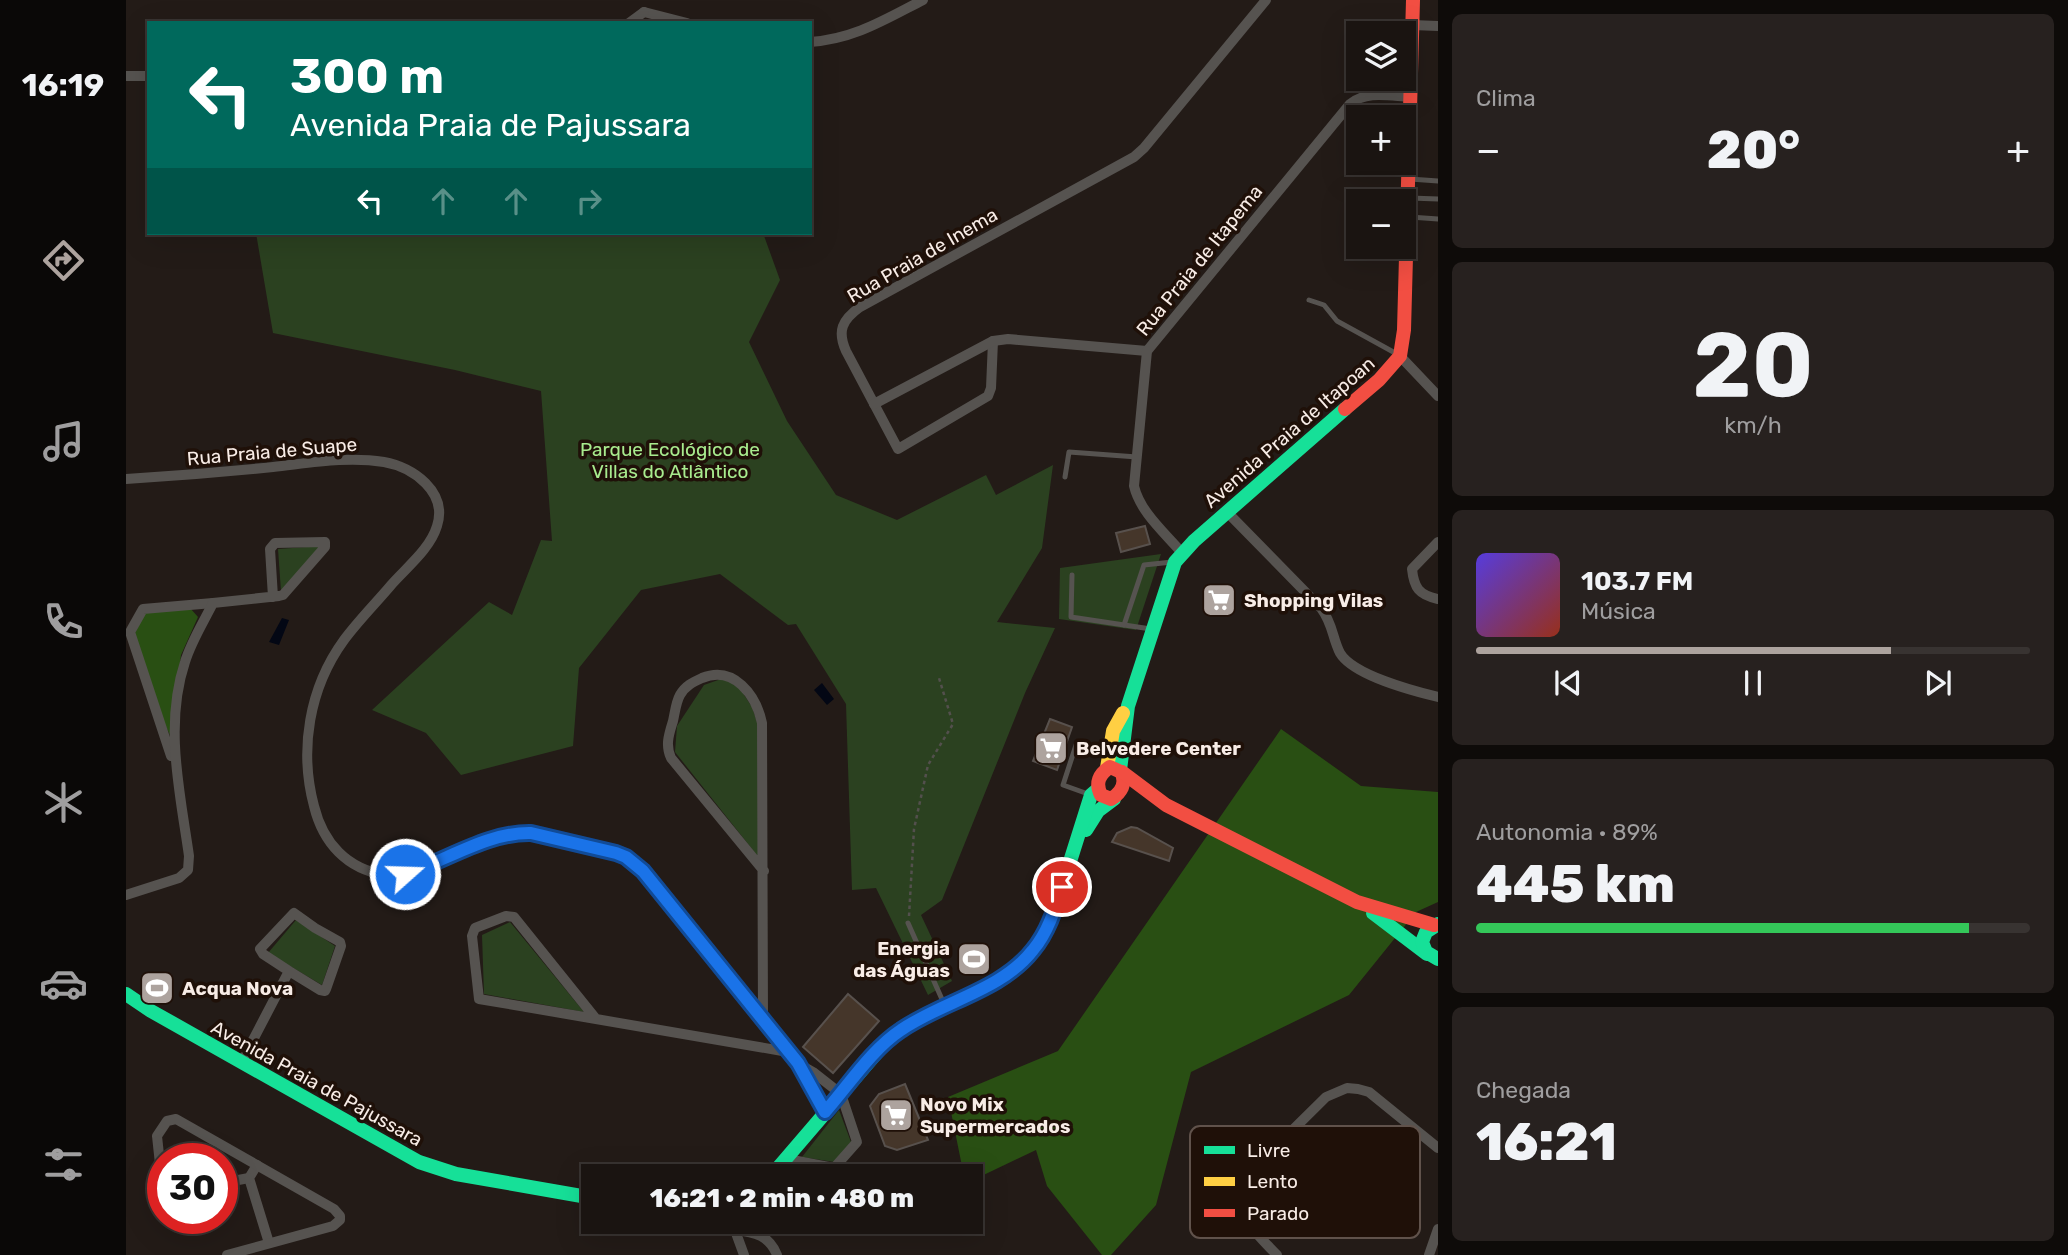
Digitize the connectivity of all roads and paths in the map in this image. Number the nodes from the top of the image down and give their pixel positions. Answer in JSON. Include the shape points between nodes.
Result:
{"nodes":[{"id":1,"x":641,"y":0,"type":"edge"},
{"id":2,"x":923,"y":0,"type":"edge"},
{"id":3,"x":1266,"y":0,"type":"edge"},
{"id":4,"x":1413,"y":0,"type":"edge"},
{"id":5,"x":644,"y":12,"type":"junction"},
{"id":6,"x":632,"y":21,"type":"edge"},
{"id":7,"x":679,"y":21,"type":"edge"},
{"id":8,"x":1412,"y":21,"type":"edge"},
{"id":9,"x":1416,"y":25,"type":"edge"},
{"id":10,"x":1438,"y":26,"type":"edge"},
{"id":11,"x":812,"y":42,"type":"edge"},
{"id":12,"x":126,"y":76,"type":"edge"},
{"id":13,"x":147,"y":76,"type":"edge"},
{"id":14,"x":1410,"y":91,"type":"edge"},
{"id":15,"x":1410,"y":97,"type":"junction"},
{"id":16,"x":1408,"y":179,"type":"junction"},
{"id":17,"x":1438,"y":181,"type":"edge"},
{"id":18,"x":1408,"y":189,"type":"edge"},
{"id":19,"x":1416,"y":198,"type":"edge"},
{"id":20,"x":1438,"y":199,"type":"edge"},
{"id":21,"x":1416,"y":218,"type":"edge"},
{"id":22,"x":1438,"y":219,"type":"edge"},
{"id":23,"x":1406,"y":259,"type":"edge"},
{"id":24,"x":1309,"y":300,"type":"dead end"},
{"id":25,"x":993,"y":341,"type":"junction"},
{"id":26,"x":1147,"y":351,"type":"junction"},
{"id":27,"x":1400,"y":356,"type":"junction"},
{"id":28,"x":1438,"y":396,"type":"edge"},
{"id":29,"x":874,"y":404,"type":"junction"},
{"id":30,"x":1137,"y":457,"type":"junction"},
{"id":31,"x":1065,"y":477,"type":"dead end"},
{"id":32,"x":126,"y":480,"type":"edge"},
{"id":33,"x":1227,"y":512,"type":"junction"},
{"id":34,"x":1438,"y":542,"type":"edge"},
{"id":35,"x":1179,"y":557,"type":"junction"},
{"id":36,"x":1072,"y":575,"type":"dead end"},
{"id":37,"x":273,"y":597,"type":"junction"},
{"id":38,"x":1438,"y":599,"type":"edge"},
{"id":39,"x":213,"y":603,"type":"junction"},
{"id":40,"x":1124,"y":625,"type":"junction"},
{"id":41,"x":1153,"y":629,"type":"junction"},
{"id":42,"x":939,"y":678,"type":"dead end"},
{"id":43,"x":1438,"y":697,"type":"edge"},
{"id":44,"x":1115,"y":766,"type":"junction"},
{"id":45,"x":176,"y":770,"type":"junction"},
{"id":46,"x":1094,"y":792,"type":"junction"},
{"id":47,"x":1116,"y":797,"type":"junction"},
{"id":48,"x":1166,"y":805,"type":"junction"},
{"id":49,"x":1074,"y":849,"type":"junction"},
{"id":50,"x":764,"y":871,"type":"junction"},
{"id":51,"x":126,"y":895,"type":"edge"},
{"id":52,"x":1357,"y":902,"type":"junction"},
{"id":53,"x":908,"y":923,"type":"joint"},
{"id":54,"x":1437,"y":925,"type":"edge"},
{"id":55,"x":1433,"y":958,"type":"edge"},
{"id":56,"x":289,"y":971,"type":"junction"},
{"id":57,"x":126,"y":994,"type":"edge"},
{"id":58,"x":126,"y":1002,"type":"edge"},
{"id":59,"x":945,"y":1006,"type":"junction"},
{"id":60,"x":151,"y":1012,"type":"junction"},
{"id":61,"x":596,"y":1019,"type":"junction"},
{"id":62,"x":763,"y":1019,"type":"junction"},
{"id":63,"x":788,"y":1052,"type":"junction"},
{"id":64,"x":242,"y":1061,"type":"junction"},
{"id":65,"x":798,"y":1063,"type":"junction"},
{"id":66,"x":841,"y":1094,"type":"junction"},
{"id":67,"x":825,"y":1112,"type":"junction"},
{"id":68,"x":1297,"y":1126,"type":"edge"},
{"id":69,"x":1411,"y":1126,"type":"edge"},
{"id":70,"x":1420,"y":1133,"type":"edge"},
{"id":71,"x":158,"y":1143,"type":"edge"},
{"id":72,"x":218,"y":1143,"type":"edge"},
{"id":73,"x":1438,"y":1148,"type":"edge"},
{"id":74,"x":238,"y":1154,"type":"edge"},
{"id":75,"x":787,"y":1159,"type":"junction"},
{"id":76,"x":783,"y":1164,"type":"edge"},
{"id":77,"x":257,"y":1165,"type":"junction"},
{"id":78,"x":248,"y":1178,"type":"junction"},
{"id":79,"x":238,"y":1180,"type":"edge"},
{"id":80,"x":581,"y":1196,"type":"edge"},
{"id":81,"x":1438,"y":1229,"type":"edge"},
{"id":82,"x":737,"y":1234,"type":"edge"},
{"id":83,"x":756,"y":1234,"type":"edge"},
{"id":84,"x":1262,"y":1238,"type":"edge"},
{"id":85,"x":269,"y":1243,"type":"junction"},
{"id":86,"x":227,"y":1255,"type":"edge"},
{"id":87,"x":744,"y":1255,"type":"edge"},
{"id":88,"x":777,"y":1255,"type":"edge"},
{"id":89,"x":1277,"y":1255,"type":"edge"},
{"id":90,"x":1429,"y":1255,"type":"edge"}],
"edges":[{"from":1,"to":5,"type":"street"},
{"from":2,"to":11,"type":"street","via":[[854,35]]},
{"from":3,"to":29,"type":"street","name":"Rua Praia de Inema","via":[[1133,157],[852,312],[842,327],[842,343]]},
{"from":4,"to":8,"type":"street","name":"Avenida Praia de Itapoan"},
{"from":5,"to":6,"type":"street"},
{"from":5,"to":7,"type":"street"},
{"from":9,"to":10,"type":"street"},
{"from":12,"to":13,"type":"street"},
{"from":14,"to":15,"type":"street","name":"Avenida Praia de Itapoan"},
{"from":15,"to":16,"type":"street","name":"Avenida Praia de Itapoan"},
{"from":15,"to":26,"type":"street","name":"Rua Praia de Itapema","via":[[1366,95],[1350,104]]},
{"from":16,"to":17,"type":"lane"},
{"from":16,"to":18,"type":"street","name":"Avenida Praia de Itapoan"},
{"from":19,"to":20,"type":"lane"},
{"from":21,"to":22,"type":"lane"},
{"from":23,"to":27,"type":"street","name":"Avenida Praia de Itapoan"},
{"from":24,"to":27,"type":"lane","via":[[1324,305],[1337,321]]},
{"from":25,"to":26,"type":"street"},
{"from":25,"to":29,"type":"street"},
{"from":25,"to":29,"type":"street","name":"Rua Praia de Inema","via":[[988,396],[898,449]]},
{"from":26,"to":30,"type":"street","name":"Rua Praia de Itapema"},
{"from":27,"to":28,"type":"street"},
{"from":27,"to":33,"type":"street","name":"Avenida Praia de Itapoan","via":[[1379,380]]},
{"from":30,"to":31,"type":"lane","via":[[1069,452]]},
{"from":30,"to":35,"type":"street","name":"Rua Praia de Itapema","via":[[1137,497]]},
{"from":32,"to":62,"type":"street","name":"Rua Praia de Suape","via":[[336,460],[383,462],[416,473],[435,498],[438,524],[425,548],[342,642],[312,710],[306,760],[309,788],[327,838],[352,864],[389,876],[517,832],[626,857],[643,871]]},
{"from":33,"to":35,"type":"street","name":"Avenida Praia de Itapoan"},
{"from":33,"to":43,"type":"street","via":[[1321,608],[1347,662],[1366,674]]},
{"from":34,"to":38,"type":"street","via":[[1412,569],[1420,593]]},
{"from":35,"to":40,"type":"lane","via":[[1144,565]]},
{"from":35,"to":41,"type":"street","name":"Avenida Praia de Itapoan"},
{"from":36,"to":40,"type":"lane","via":[[1072,617]]},
{"from":37,"to":37,"type":"street","via":[[286,591],[325,542],[272,546]]},
{"from":37,"to":39,"type":"street"},
{"from":39,"to":45,"type":"street","via":[[180,680]]},
{"from":39,"to":45,"type":"street","via":[[143,608],[130,632]]},
{"from":40,"to":41,"type":"lane"},
{"from":41,"to":44,"type":"street","name":"Avenida Praia de Itapoan","via":[[1128,706],[1113,731]]},
{"from":42,"to":53,"type":"path","via":[[953,724],[928,765],[914,829]]},
{"from":44,"to":46,"type":"street","via":[[1099,778]]},
{"from":44,"to":46,"type":"lane","via":[[1077,742],[1063,785]]},
{"from":44,"to":47,"type":"street","via":[[1124,785]]},
{"from":44,"to":48,"type":"street"},
{"from":45,"to":51,"type":"street","via":[[188,870],[179,878]]},
{"from":46,"to":47,"type":"street","via":[[1104,798]]},
{"from":46,"to":49,"type":"street"},
{"from":47,"to":48,"type":"street"},
{"from":47,"to":49,"type":"street","via":[[1098,811]]},
{"from":48,"to":52,"type":"street"},
{"from":49,"to":59,"type":"street","via":[[1048,925],[1032,951],[996,981]]},
{"from":50,"to":50,"type":"street","via":[[668,750],[678,698],[687,686],[708,676],[725,676],[741,683],[761,715]]},
{"from":50,"to":62,"type":"street"},
{"from":52,"to":54,"type":"street"},
{"from":52,"to":55,"type":"street"},
{"from":53,"to":59,"type":"lane"},
{"from":54,"to":55,"type":"street","via":[[1429,928],[1422,944]]},
{"from":56,"to":56,"type":"street","via":[[325,991],[341,946],[294,912],[260,949]]},
{"from":56,"to":64,"type":"street"},
{"from":57,"to":60,"type":"street","name":"Avenida Praia de Pajussara"},
{"from":58,"to":60,"type":"street","name":"Avenida Praia de Pajussara"},
{"from":59,"to":66,"type":"street","via":[[898,1032]]},
{"from":60,"to":64,"type":"street","name":"Avenida Praia de Pajussara"},
{"from":61,"to":61,"type":"street","via":[[513,917],[475,928],[479,999]]},
{"from":61,"to":63,"type":"street"},
{"from":62,"to":63,"type":"street","name":"Rua Praia de Suape"},
{"from":63,"to":65,"type":"street","name":"Rua Praia de Suape"},
{"from":64,"to":80,"type":"street","name":"Avenida Praia de Pajussara","via":[[419,1162],[456,1174]]},
{"from":65,"to":66,"type":"street","name":"Rua Praia de Suape"},
{"from":65,"to":67,"type":"street","name":"Rua Praia de Suape"},
{"from":66,"to":67,"type":"street"},
{"from":66,"to":75,"type":"street","via":[[855,1146],[834,1168]]},
{"from":67,"to":75,"type":"street"},
{"from":68,"to":69,"type":"street","via":[[1326,1097],[1347,1088],[1369,1092]]},
{"from":70,"to":73,"type":"street"},
{"from":71,"to":72,"type":"street","via":[[167,1121],[176,1119]]},
{"from":74,"to":77,"type":"street"},
{"from":75,"to":76,"type":"street"},
{"from":77,"to":78,"type":"street"},
{"from":77,"to":85,"type":"street","via":[[340,1216],[333,1226]]},
{"from":78,"to":79,"type":"street"},
{"from":78,"to":85,"type":"street"},
{"from":81,"to":90,"type":"street"},
{"from":82,"to":87,"type":"street"},
{"from":83,"to":88,"type":"street","via":[[772,1244]]},
{"from":84,"to":89,"type":"street"},
{"from":85,"to":86,"type":"street"}]}
